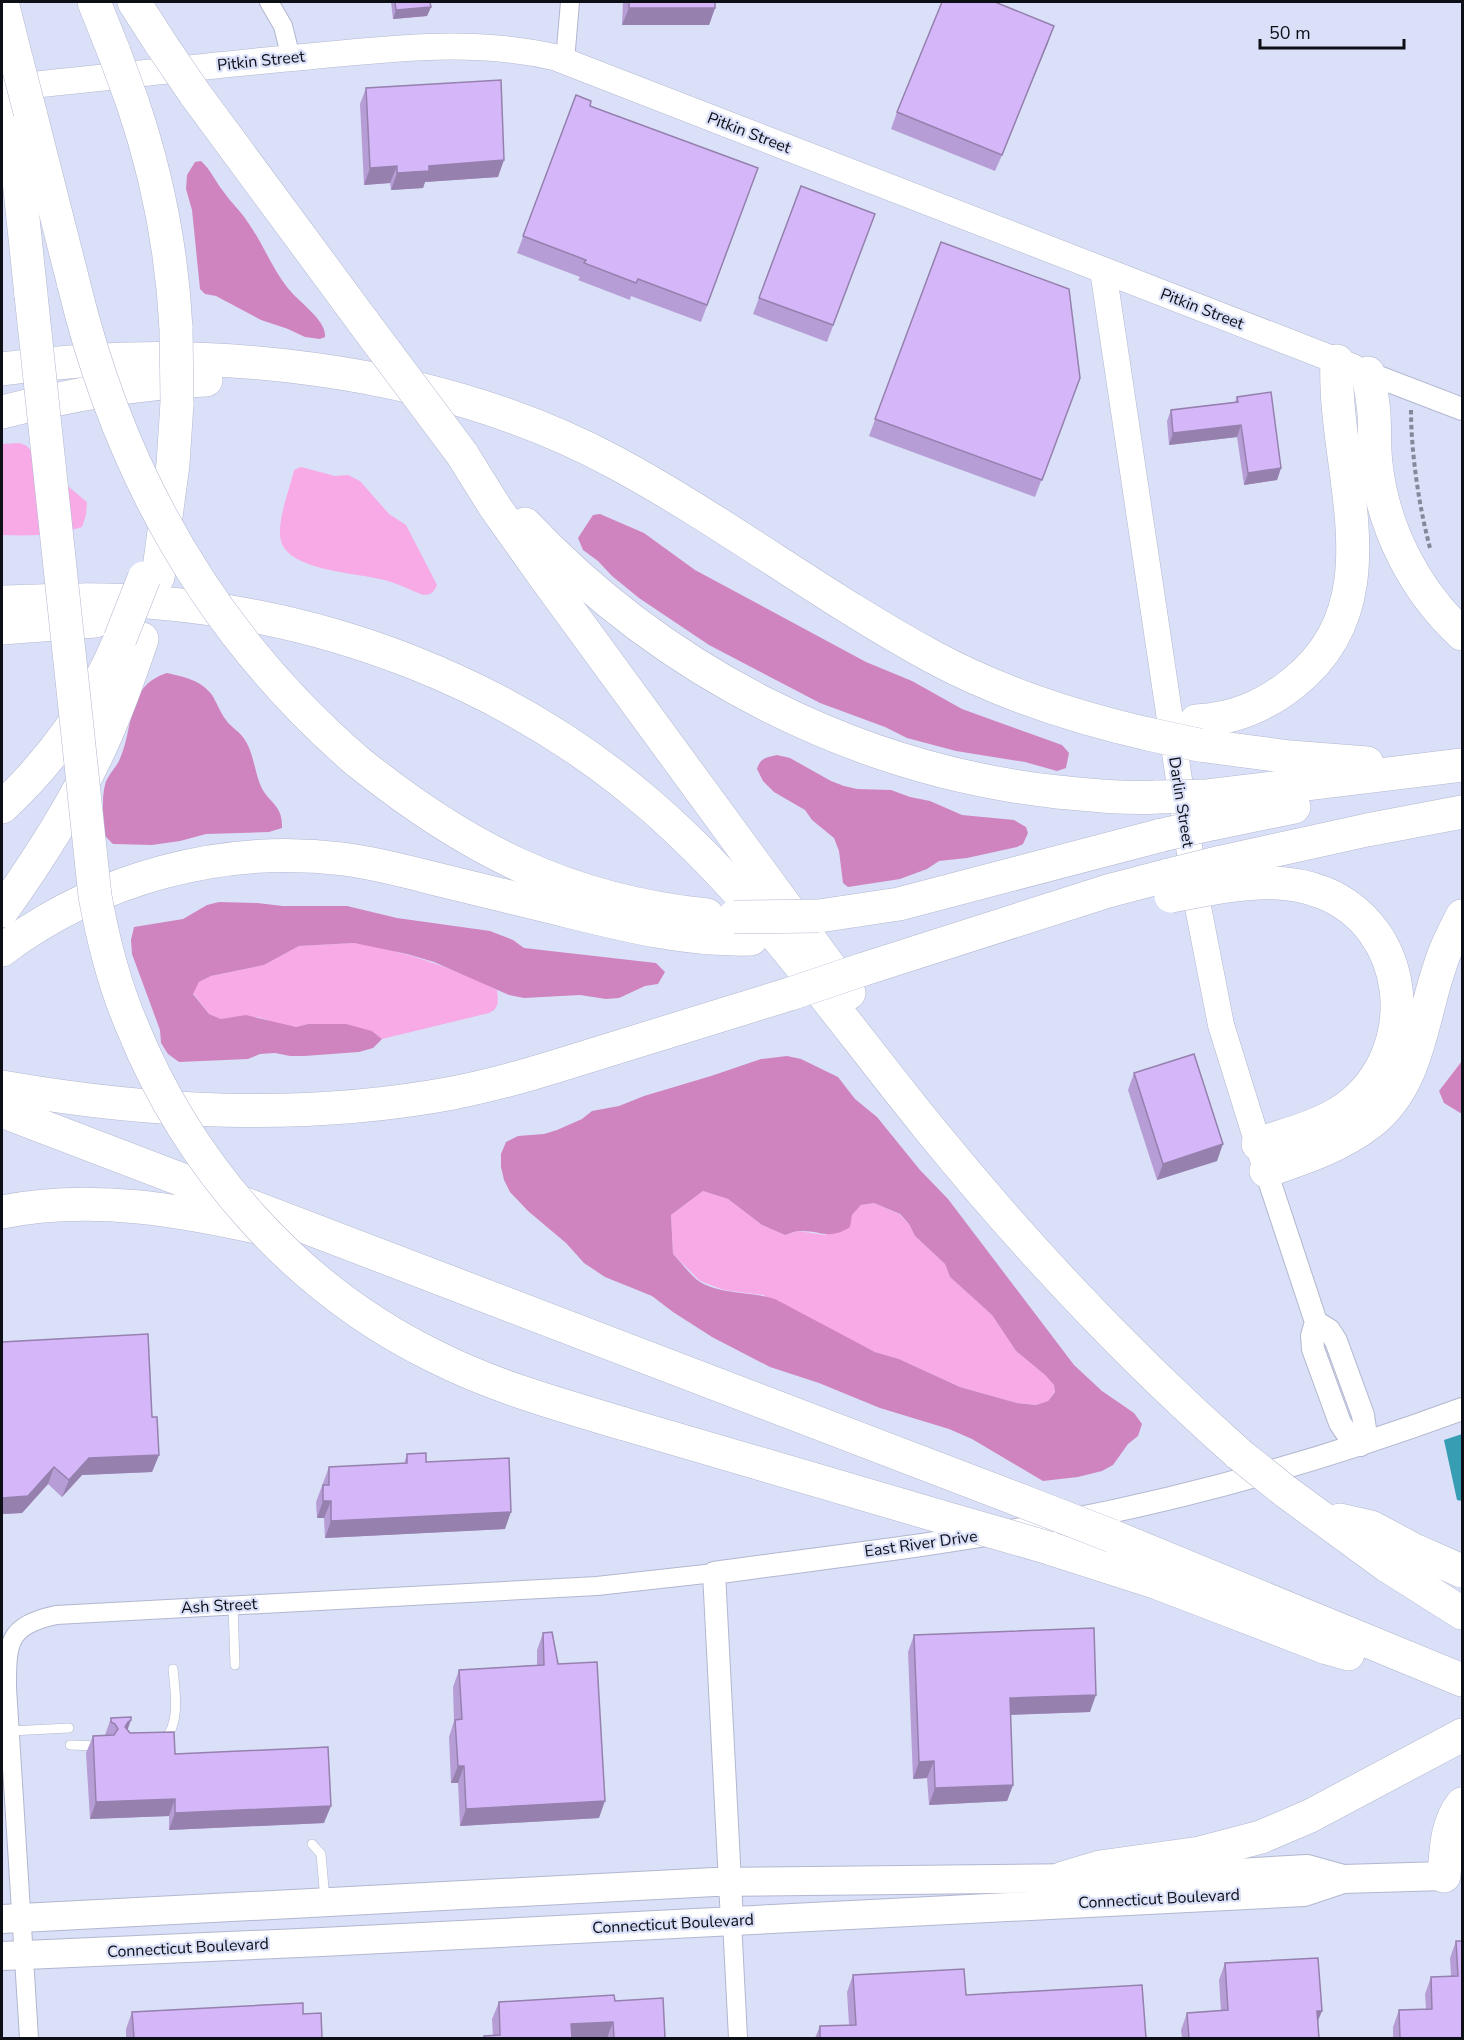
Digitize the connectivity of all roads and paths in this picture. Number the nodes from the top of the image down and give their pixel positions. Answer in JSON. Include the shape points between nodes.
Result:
{"nodes":[{"id":1,"x":2,"y":2,"type":"edge"},
{"id":2,"x":94,"y":2,"type":"edge"},
{"id":3,"x":134,"y":2,"type":"edge"},
{"id":4,"x":269,"y":2,"type":"edge"},
{"id":5,"x":570,"y":2,"type":"edge"},
{"id":6,"x":291,"y":58,"type":"junction"},
{"id":7,"x":565,"y":62,"type":"junction"},
{"id":8,"x":11,"y":80,"type":"edge"},
{"id":9,"x":1103,"y":270,"type":"junction"},
{"id":10,"x":1338,"y":361,"type":"junction"},
{"id":11,"x":2,"y":369,"type":"edge"},
{"id":12,"x":1368,"y":373,"type":"junction"},
{"id":13,"x":367,"y":379,"type":"junction"},
{"id":14,"x":1462,"y":409,"type":"edge"},
{"id":15,"x":2,"y":412,"type":"edge"},
{"id":16,"x":1411,"y":415,"type":"dead end"},
{"id":17,"x":462,"y":454,"type":"junction"},
{"id":18,"x":1433,"y":558,"type":"dead end"},
{"id":19,"x":2,"y":602,"type":"edge"},
{"id":20,"x":2,"y":628,"type":"edge"},
{"id":21,"x":1462,"y":634,"type":"edge"},
{"id":22,"x":131,"y":639,"type":"junction"},
{"id":23,"x":360,"y":643,"type":"junction"},
{"id":24,"x":1197,"y":733,"type":"junction"},
{"id":25,"x":1454,"y":773,"type":"edge"},
{"id":26,"x":2,"y":807,"type":"edge"},
{"id":27,"x":1209,"y":810,"type":"junction"},
{"id":28,"x":1462,"y":812,"type":"edge"},
{"id":29,"x":1219,"y":875,"type":"junction"},
{"id":30,"x":2,"y":911,"type":"edge"},
{"id":31,"x":1462,"y":916,"type":"edge"},
{"id":32,"x":742,"y":928,"type":"junction"},
{"id":33,"x":2,"y":950,"type":"edge"},
{"id":34,"x":2,"y":1087,"type":"edge"},
{"id":35,"x":2,"y":1111,"type":"edge"},
{"id":36,"x":1262,"y":1157,"type":"junction"},
{"id":37,"x":2,"y":1212,"type":"edge"},
{"id":38,"x":1015,"y":1231,"type":"junction"},
{"id":39,"x":369,"y":1251,"type":"junction"},
{"id":40,"x":1462,"y":1409,"type":"edge"},
{"id":41,"x":1360,"y":1445,"type":"junction"},
{"id":42,"x":1313,"y":1513,"type":"junction"},
{"id":43,"x":1462,"y":1571,"type":"edge"},
{"id":44,"x":714,"y":1573,"type":"junction"},
{"id":45,"x":233,"y":1605,"type":"junction"},
{"id":46,"x":1462,"y":1613,"type":"edge"},
{"id":47,"x":1401,"y":1654,"type":"junction"},
{"id":48,"x":235,"y":1665,"type":"dead end"},
{"id":49,"x":173,"y":1669,"type":"dead end"},
{"id":50,"x":1462,"y":1680,"type":"edge"},
{"id":51,"x":69,"y":1728,"type":"dead end"},
{"id":52,"x":10,"y":1731,"type":"junction"},
{"id":53,"x":1462,"y":1735,"type":"edge"},
{"id":54,"x":152,"y":1742,"type":"edge"},
{"id":55,"x":70,"y":1745,"type":"dead end"},
{"id":56,"x":105,"y":1746,"type":"edge"},
{"id":57,"x":1462,"y":1804,"type":"edge"},
{"id":58,"x":312,"y":1844,"type":"dead end"},
{"id":59,"x":1453,"y":1875,"type":"edge"},
{"id":60,"x":1063,"y":1878,"type":"junction"},
{"id":61,"x":1343,"y":1879,"type":"junction"},
{"id":62,"x":730,"y":1882,"type":"junction"},
{"id":63,"x":325,"y":1902,"type":"junction"},
{"id":64,"x":12,"y":1919,"type":"edge"},
{"id":65,"x":732,"y":1921,"type":"junction"},
{"id":66,"x":13,"y":1956,"type":"edge"},
{"id":67,"x":29,"y":2038,"type":"edge"},
{"id":68,"x":738,"y":2038,"type":"edge"}],
"edges":[{"from":1,"to":8,"type":"highway"},
{"from":2,"to":22,"type":"highway","bridge":true,"via":[[147,150],[162,219],[176,328],[177,403],[166,518]]},
{"from":3,"to":17,"type":"highway","bridge":true,"via":[[195,94]]},
{"from":4,"to":6,"type":"street","via":[[283,26]]},
{"from":5,"to":7,"type":"street"},
{"from":6,"to":7,"type":"main road","name":"Pitkin Street","via":[[458,45],[532,52]]},
{"from":6,"to":8,"type":"main road","name":"Pitkin Street"},
{"from":7,"to":9,"type":"main road","name":"Pitkin Street"},
{"from":8,"to":32,"type":"highway","bridge":true,"via":[[92,354],[117,425],[148,494],[182,554],[218,609],[268,672],[357,760],[440,823],[487,850],[566,884]]},
{"from":8,"to":47,"type":"highway","bridge":true,"via":[[88,850],[103,937],[120,995],[164,1095],[204,1160],[252,1218],[297,1262],[356,1310],[415,1347],[479,1377],[621,1423],[1049,1548],[1155,1582],[1331,1650]]},
{"from":9,"to":10,"type":"main road","name":"Pitkin Street"},
{"from":9,"to":36,"type":"main road","name":"Darlin Street","via":[[1198,907],[1221,1025]]},
{"from":10,"to":12,"type":"main road","name":"Pitkin Street"},
{"from":10,"to":24,"type":"highway","via":[[1338,406],[1353,542],[1352,583],[1344,618],[1321,656],[1283,692],[1242,714],[1215,720]]},
{"from":11,"to":13,"type":"highway","via":[[75,362],[187,359],[280,365]]},
{"from":12,"to":14,"type":"street","name":"Pitkin Street"},
{"from":12,"to":21,"type":"highway","via":[[1376,466],[1391,527],[1418,580]]},
{"from":13,"to":15,"type":"highway","via":[[154,383],[85,393]]},
{"from":13,"to":24,"type":"highway","via":[[484,407],[596,453],[694,508],[934,658],[1017,695],[1060,710],[1137,728]]},
{"from":16,"to":18,"type":"path","via":[[1421,501]]},
{"from":17,"to":27,"type":"highway","bridge":true,"via":[[528,526],[601,596],[693,663],[766,704],[862,746],[968,777],[1024,788],[1157,797]]},
{"from":17,"to":38,"type":"highway","via":[[558,596],[989,1176]]},
{"from":19,"to":23,"type":"highway","via":[[96,600],[194,607],[280,621]]},
{"from":20,"to":23,"type":"highway","via":[[145,621]]},
{"from":22,"to":26,"type":"highway","via":[[38,769]]},
{"from":22,"to":30,"type":"highway","via":[[115,714],[82,786]]},
{"from":23,"to":38,"type":"highway","via":[[437,673],[532,721],[593,761],[660,814],[757,913]]},
{"from":24,"to":25,"type":"highway","via":[[1290,757]]},
{"from":25,"to":27,"type":"highway"},
{"from":27,"to":32,"type":"highway","bridge":true,"via":[[1162,835],[1028,870],[924,906],[825,924]]},
{"from":28,"to":29,"type":"highway","via":[[1367,830]]},
{"from":29,"to":34,"type":"highway","bridge":true,"via":[[1170,885],[1106,911],[971,934],[578,1060],[442,1095],[356,1107],[204,1111]]},
{"from":29,"to":36,"type":"highway","via":[[1314,889],[1336,899],[1377,938],[1390,962],[1396,987],[1393,1042],[1367,1089],[1347,1108]]},
{"from":31,"to":36,"type":"highway","via":[[1439,968],[1411,1067],[1391,1101],[1371,1122],[1341,1142],[1303,1158]]},
{"from":32,"to":33,"type":"highway","via":[[707,938],[641,929],[373,864],[280,856],[213,861],[135,880],[68,909]]},
{"from":35,"to":39,"type":"highway"},
{"from":36,"to":41,"type":"street","name":"Darlin Street","via":[[1316,1322],[1329,1330],[1336,1341],[1363,1415],[1365,1429]]},
{"from":37,"to":39,"type":"highway","via":[[75,1203],[140,1206],[212,1217]]},
{"from":38,"to":42,"type":"highway","bridge":true,"via":[[1199,1418]]},
{"from":39,"to":47,"type":"highway","bridge":true,"via":[[1112,1536]]},
{"from":40,"to":41,"type":"street","name":"East River Drive"},
{"from":41,"to":44,"type":"street","name":"East River Drive","via":[[1178,1496],[1059,1522]]},
{"from":42,"to":43,"type":"highway","via":[[1371,1527]]},
{"from":42,"to":46,"type":"highway"},
{"from":44,"to":45,"type":"street","name":"Ash Street","via":[[597,1586]]},
{"from":44,"to":62,"type":"street"},
{"from":45,"to":48,"type":"lane"},
{"from":45,"to":52,"type":"street","name":"Ash Street","via":[[56,1615],[32,1621],[13,1637],[7,1656]]},
{"from":47,"to":50,"type":"highway"},
{"from":49,"to":54,"type":"lane","via":[[172,1732],[163,1742]]},
{"from":51,"to":52,"type":"lane"},
{"from":52,"to":64,"type":"street","name":"Ash Street"},
{"from":53,"to":60,"type":"highway","via":[[1310,1816],[1261,1837],[1200,1853],[1094,1869]]},
{"from":55,"to":56,"type":"lane"},
{"from":57,"to":59,"type":"highway","via":[[1450,1830]]},
{"from":58,"to":63,"type":"lane","via":[[321,1854]]},
{"from":59,"to":61,"type":"main road","name":"Connecticut Boulevard"},
{"from":60,"to":61,"type":"main road","name":"Connecticut Boulevard","via":[[1307,1869]]},
{"from":60,"to":62,"type":"main road","name":"Connecticut Boulevard"},
{"from":61,"to":65,"type":"main road","name":"Connecticut Boulevard","via":[[1304,1892]]},
{"from":62,"to":63,"type":"main road","name":"Connecticut Boulevard"},
{"from":62,"to":65,"type":"street"},
{"from":63,"to":64,"type":"main road","name":"Connecticut Boulevard"},
{"from":64,"to":66,"type":"street","name":"Ash Street"},
{"from":65,"to":66,"type":"main road","name":"Connecticut Boulevard"},
{"from":65,"to":68,"type":"street"},
{"from":66,"to":67,"type":"street","name":"Ash Street"}]}
